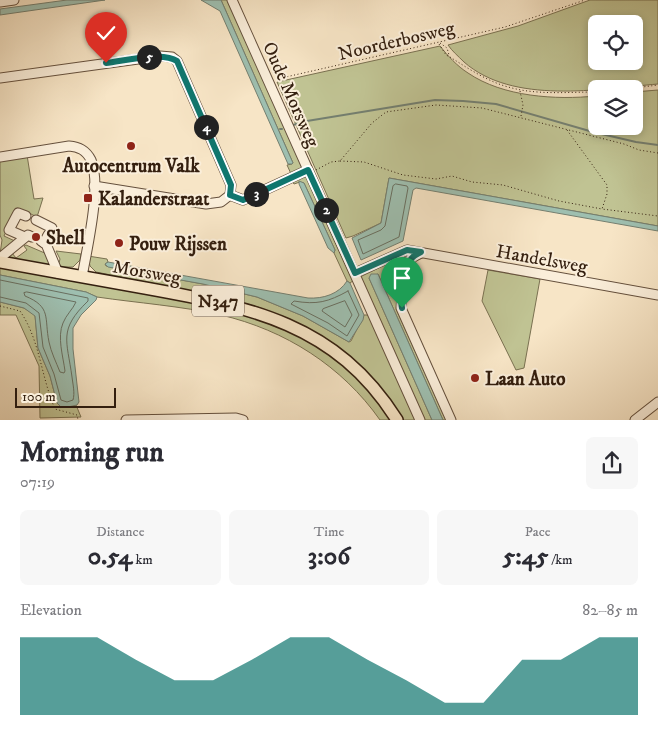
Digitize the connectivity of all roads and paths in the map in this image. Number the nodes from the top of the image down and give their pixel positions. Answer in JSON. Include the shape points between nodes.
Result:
{"nodes":[{"id":1,"x":14,"y":0,"type":"edge"},
{"id":2,"x":232,"y":0,"type":"edge"},
{"id":3,"x":585,"y":0,"type":"edge"},
{"id":4,"x":0,"y":2,"type":"edge"},
{"id":5,"x":439,"y":43,"type":"junction"},
{"id":6,"x":0,"y":78,"type":"edge"},
{"id":7,"x":268,"y":82,"type":"junction"},
{"id":8,"x":658,"y":85,"type":"edge"},
{"id":9,"x":643,"y":87,"type":"edge"},
{"id":10,"x":519,"y":90,"type":"junction"},
{"id":11,"x":588,"y":92,"type":"edge"},
{"id":12,"x":521,"y":117,"type":"junction"},
{"id":13,"x":566,"y":130,"type":"junction"},
{"id":14,"x":658,"y":153,"type":"edge"},
{"id":15,"x":0,"y":157,"type":"edge"},
{"id":16,"x":340,"y":161,"type":"junction"},
{"id":17,"x":312,"y":170,"type":"junction"},
{"id":18,"x":94,"y":186,"type":"junction"},
{"id":19,"x":230,"y":195,"type":"junction"},
{"id":20,"x":602,"y":209,"type":"junction"},
{"id":21,"x":26,"y":216,"type":"dead end"},
{"id":22,"x":658,"y":216,"type":"edge"},
{"id":23,"x":36,"y":220,"type":"dead end"},
{"id":24,"x":36,"y":240,"type":"junction"},
{"id":25,"x":421,"y":252,"type":"junction"},
{"id":26,"x":0,"y":258,"type":"edge"},
{"id":27,"x":0,"y":262,"type":"edge"},
{"id":28,"x":58,"y":273,"type":"junction"},
{"id":29,"x":355,"y":273,"type":"junction"},
{"id":30,"x":82,"y":277,"type":"junction"},
{"id":31,"x":658,"y":295,"type":"edge"},
{"id":32,"x":0,"y":306,"type":"edge"},
{"id":33,"x":658,"y":402,"type":"edge"},
{"id":34,"x":78,"y":420,"type":"edge"},
{"id":35,"x":126,"y":420,"type":"edge"},
{"id":36,"x":243,"y":420,"type":"edge"},
{"id":37,"x":397,"y":420,"type":"edge"},
{"id":38,"x":420,"y":420,"type":"edge"},
{"id":39,"x":451,"y":420,"type":"edge"},
{"id":40,"x":635,"y":420,"type":"edge"}],
"edges":[{"from":1,"to":4,"type":"street"},
{"from":2,"to":7,"type":"street","name":"Oude Morsweg"},
{"from":3,"to":5,"type":"path","name":"Noorderbosweg","via":[[505,27]]},
{"from":5,"to":7,"type":"path","name":"Noorderbosweg"},
{"from":5,"to":10,"type":"path","via":[[446,55],[490,80]]},
{"from":6,"to":19,"type":"street","via":[[172,57],[183,72],[231,185]]},
{"from":7,"to":17,"type":"street","name":"Oude Morsweg"},
{"from":8,"to":9,"type":"path"},
{"from":10,"to":11,"type":"path"},
{"from":10,"to":12,"type":"path"},
{"from":12,"to":13,"type":"path"},
{"from":12,"to":16,"type":"path","via":[[465,106],[436,105],[386,112],[372,123]]},
{"from":13,"to":14,"type":"path"},
{"from":13,"to":20,"type":"path","via":[[607,185]]},
{"from":15,"to":18,"type":"street","via":[[80,147],[91,160]]},
{"from":16,"to":17,"type":"path"},
{"from":16,"to":20,"type":"path","via":[[364,162],[404,175],[436,179],[452,176],[503,185]]},
{"from":17,"to":19,"type":"street","via":[[243,200]]},
{"from":17,"to":29,"type":"street","name":"Oude Morsweg"},
{"from":18,"to":19,"type":"street","via":[[206,204],[221,202]]},
{"from":18,"to":30,"type":"street"},
{"from":20,"to":22,"type":"path"},
{"from":21,"to":24,"type":"street","via":[[18,213],[9,230]]},
{"from":23,"to":24,"type":"street","via":[[52,228],[53,232]]},
{"from":24,"to":26,"type":"street"},
{"from":24,"to":28,"type":"street","via":[[46,244]]},
{"from":25,"to":29,"type":"street","name":"Handelsweg","via":[[407,250]]},
{"from":25,"to":31,"type":"street","name":"Handelsweg"},
{"from":25,"to":39,"type":"street","via":[[410,260],[401,305]]},
{"from":27,"to":28,"type":"main road","name":"Morsweg","number":"N347"},
{"from":28,"to":30,"type":"main road","name":"Morsweg","number":"N347"},
{"from":29,"to":38,"type":"street","name":"Oude Morsweg"},
{"from":30,"to":37,"type":"main road","name":"Morsweg","number":"N347","via":[[214,300],[291,325],[313,337],[355,369]]},
{"from":32,"to":34,"type":"path","via":[[20,311],[28,323],[55,409],[73,412]]},
{"from":33,"to":40,"type":"street"},
{"from":35,"to":36,"type":"street"}]}
